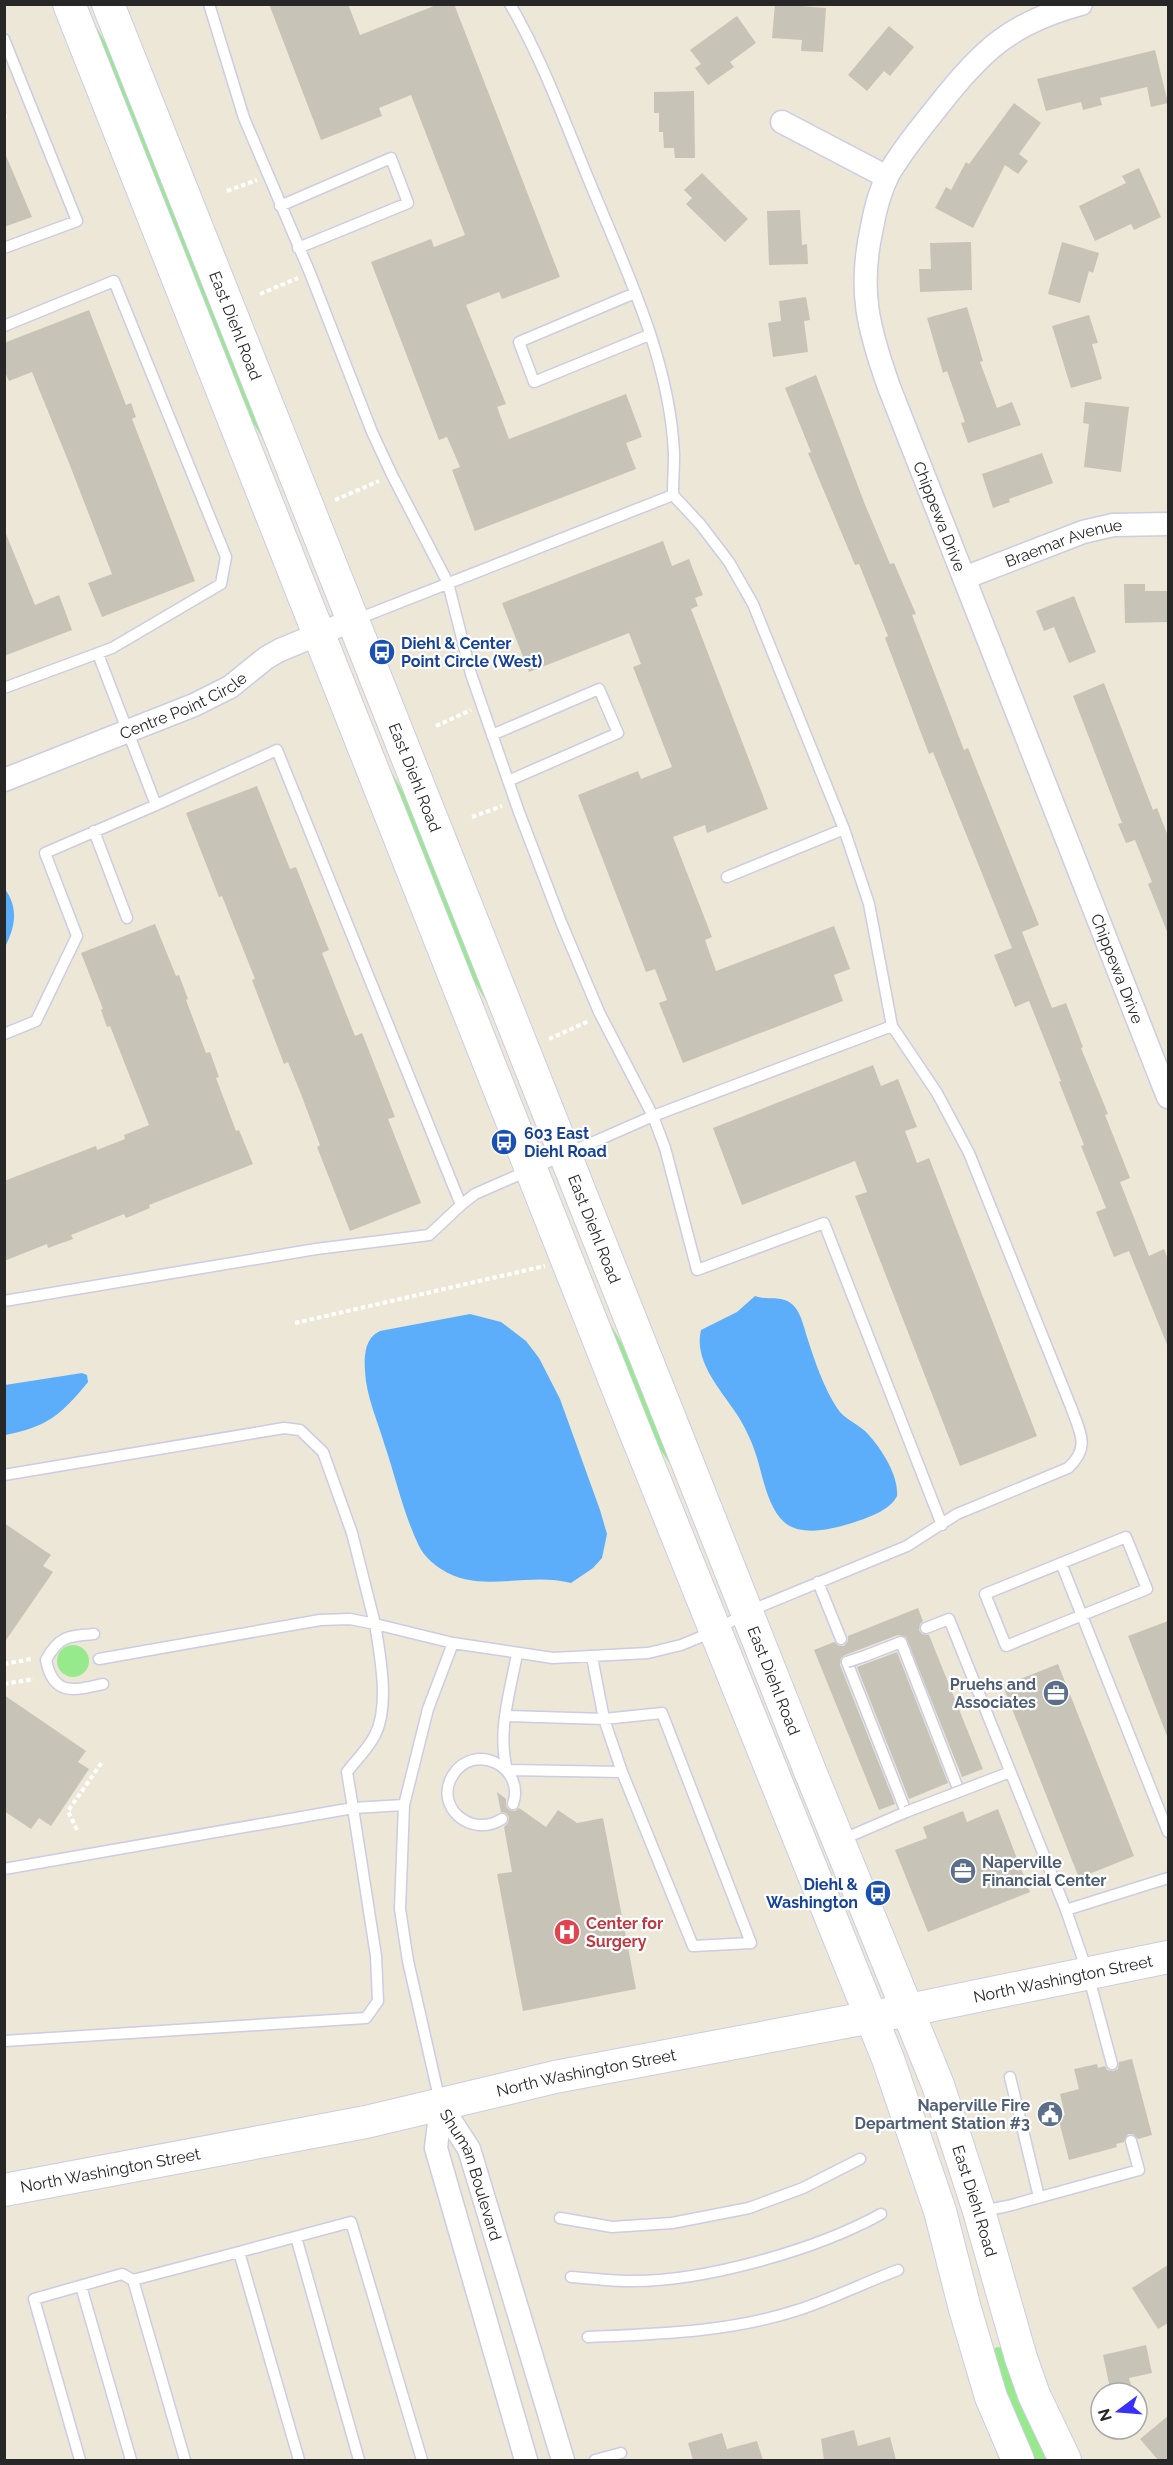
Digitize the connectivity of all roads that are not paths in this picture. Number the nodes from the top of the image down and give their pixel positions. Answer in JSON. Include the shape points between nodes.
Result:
{"nodes":[{"id":1,"x":69,"y":4,"type":"edge"},
{"id":2,"x":108,"y":4,"type":"edge"},
{"id":3,"x":209,"y":4,"type":"edge"},
{"id":4,"x":510,"y":4,"type":"edge"},
{"id":5,"x":1081,"y":4,"type":"edge"},
{"id":6,"x":4,"y":39,"type":"edge"},
{"id":7,"x":782,"y":122,"type":"dead end"},
{"id":8,"x":887,"y":177,"type":"junction"},
{"id":9,"x":280,"y":206,"type":"junction"},
{"id":10,"x":4,"y":248,"type":"edge"},
{"id":11,"x":298,"y":248,"type":"junction"},
{"id":12,"x":635,"y":293,"type":"junction"},
{"id":13,"x":4,"y":326,"type":"edge"},
{"id":14,"x":649,"y":335,"type":"junction"},
{"id":15,"x":672,"y":495,"type":"junction"},
{"id":16,"x":1168,"y":524,"type":"edge"},
{"id":17,"x":964,"y":578,"type":"junction"},
{"id":18,"x":448,"y":583,"type":"junction"},
{"id":19,"x":353,"y":620,"type":"junction"},
{"id":20,"x":320,"y":634,"type":"junction"},
{"id":21,"x":98,"y":654,"type":"junction"},
{"id":22,"x":4,"y":688,"type":"edge"},
{"id":23,"x":127,"y":732,"type":"junction"},
{"id":24,"x":492,"y":735,"type":"junction"},
{"id":25,"x":4,"y":780,"type":"edge"},
{"id":26,"x":508,"y":781,"type":"junction"},
{"id":27,"x":156,"y":805,"type":"junction"},
{"id":28,"x":844,"y":829,"type":"junction"},
{"id":29,"x":94,"y":831,"type":"junction"},
{"id":30,"x":727,"y":877,"type":"dead end"},
{"id":31,"x":127,"y":918,"type":"dead end"},
{"id":32,"x":892,"y":1026,"type":"junction"},
{"id":33,"x":4,"y":1034,"type":"edge"},
{"id":34,"x":1168,"y":1097,"type":"edge"},
{"id":35,"x":653,"y":1116,"type":"junction"},
{"id":36,"x":565,"y":1153,"type":"junction"},
{"id":37,"x":531,"y":1169,"type":"junction"},
{"id":38,"x":461,"y":1205,"type":"junction"},
{"id":39,"x":4,"y":1301,"type":"edge"},
{"id":40,"x":4,"y":1475,"type":"edge"},
{"id":41,"x":942,"y":1525,"type":"junction"},
{"id":42,"x":1061,"y":1563,"type":"junction"},
{"id":43,"x":818,"y":1582,"type":"junction"},
{"id":44,"x":747,"y":1612,"type":"junction"},
{"id":45,"x":1082,"y":1616,"type":"junction"},
{"id":46,"x":375,"y":1624,"type":"junction"},
{"id":47,"x":926,"y":1628,"type":"dead end"},
{"id":48,"x":715,"y":1631,"type":"junction"},
{"id":49,"x":94,"y":1634,"type":"dead end"},
{"id":50,"x":841,"y":1639,"type":"dead end"},
{"id":51,"x":453,"y":1643,"type":"junction"},
{"id":52,"x":517,"y":1654,"type":"junction"},
{"id":53,"x":592,"y":1657,"type":"junction"},
{"id":54,"x":99,"y":1659,"type":"dead end"},
{"id":55,"x":103,"y":1684,"type":"dead end"},
{"id":56,"x":506,"y":1716,"type":"junction"},
{"id":57,"x":604,"y":1719,"type":"junction"},
{"id":58,"x":507,"y":1770,"type":"junction"},
{"id":59,"x":622,"y":1772,"type":"junction"},
{"id":60,"x":1010,"y":1772,"type":"junction"},
{"id":61,"x":959,"y":1791,"type":"junction"},
{"id":62,"x":513,"y":1804,"type":"dead end"},
{"id":63,"x":404,"y":1805,"type":"junction"},
{"id":64,"x":353,"y":1808,"type":"junction"},
{"id":65,"x":906,"y":1812,"type":"junction"},
{"id":66,"x":502,"y":1819,"type":"dead end"},
{"id":67,"x":1168,"y":1832,"type":"edge"},
{"id":68,"x":838,"y":1841,"type":"junction"},
{"id":69,"x":4,"y":1869,"type":"edge"},
{"id":70,"x":1168,"y":1878,"type":"edge"},
{"id":71,"x":1066,"y":1910,"type":"junction"},
{"id":72,"x":1168,"y":1956,"type":"edge"},
{"id":73,"x":1088,"y":1974,"type":"junction"},
{"id":74,"x":909,"y":2010,"type":"junction"},
{"id":75,"x":870,"y":2017,"type":"junction"},
{"id":76,"x":4,"y":2041,"type":"edge"},
{"id":77,"x":1112,"y":2064,"type":"dead end"},
{"id":78,"x":1010,"y":2077,"type":"dead end"},
{"id":79,"x":441,"y":2106,"type":"junction"},
{"id":80,"x":1131,"y":2140,"type":"dead end"},
{"id":81,"x":860,"y":2159,"type":"dead end"},
{"id":82,"x":4,"y":2190,"type":"edge"},
{"id":83,"x":1039,"y":2197,"type":"junction"},
{"id":84,"x":979,"y":2211,"type":"junction"},
{"id":85,"x":881,"y":2214,"type":"dead end"},
{"id":86,"x":560,"y":2218,"type":"dead end"},
{"id":87,"x":296,"y":2237,"type":"junction"},
{"id":88,"x":239,"y":2252,"type":"junction"},
{"id":89,"x":898,"y":2270,"type":"dead end"},
{"id":90,"x":571,"y":2277,"type":"dead end"},
{"id":91,"x":133,"y":2280,"type":"junction"},
{"id":92,"x":81,"y":2286,"type":"junction"},
{"id":93,"x":588,"y":2337,"type":"dead end"},
{"id":94,"x":621,"y":2453,"type":"dead end"},
{"id":95,"x":80,"y":2460,"type":"edge"},
{"id":96,"x":131,"y":2460,"type":"edge"},
{"id":97,"x":185,"y":2460,"type":"edge"},
{"id":98,"x":299,"y":2460,"type":"edge"},
{"id":99,"x":358,"y":2460,"type":"edge"},
{"id":100,"x":422,"y":2460,"type":"edge"},
{"id":101,"x":526,"y":2460,"type":"edge"},
{"id":102,"x":563,"y":2460,"type":"edge"},
{"id":103,"x":595,"y":2460,"type":"edge"},
{"id":104,"x":1017,"y":2460,"type":"edge"},
{"id":105,"x":1065,"y":2460,"type":"edge"}],
"edges":[{"from":1,"to":20,"type":"street"},
{"from":2,"to":19,"type":"street","name":"East Diehl Road"},
{"from":3,"to":9,"type":"lane","via":[[244,118]]},
{"from":4,"to":12,"type":"lane","via":[[562,114]]},
{"from":5,"to":8,"type":"street","name":"Chippewa Drive","via":[[1016,29],[988,49],[962,76]]},
{"from":6,"to":10,"type":"lane","via":[[77,220]]},
{"from":7,"to":8,"type":"street"},
{"from":8,"to":17,"type":"street","name":"Chippewa Drive","via":[[866,253],[865,287],[872,339]]},
{"from":9,"to":11,"type":"lane"},
{"from":9,"to":11,"type":"lane","via":[[391,158],[408,203]]},
{"from":11,"to":18,"type":"lane","via":[[386,461]]},
{"from":12,"to":14,"type":"lane"},
{"from":12,"to":14,"type":"lane","via":[[519,342],[534,382]]},
{"from":13,"to":21,"type":"lane","via":[[114,281],[226,556],[221,584]]},
{"from":14,"to":15,"type":"lane","via":[[667,404],[674,454]]},
{"from":15,"to":18,"type":"lane"},
{"from":15,"to":28,"type":"lane","via":[[729,562],[753,604]]},
{"from":16,"to":17,"type":"street","name":"Braemar Avenue","via":[[1113,525],[1083,532]]},
{"from":17,"to":34,"type":"street","name":"Chippewa Drive"},
{"from":18,"to":19,"type":"lane"},
{"from":18,"to":24,"type":"lane","via":[[471,674]]},
{"from":19,"to":20,"type":"street","name":"Centre Point Circle"},
{"from":19,"to":36,"type":"street","name":"East Diehl Road"},
{"from":20,"to":23,"type":"street","name":"Centre Point Circle","via":[[266,658],[218,694]]},
{"from":20,"to":37,"type":"street"},
{"from":21,"to":22,"type":"lane"},
{"from":21,"to":23,"type":"lane"},
{"from":23,"to":25,"type":"street","name":"Centre Point Circle"},
{"from":23,"to":27,"type":"lane"},
{"from":24,"to":26,"type":"lane"},
{"from":24,"to":26,"type":"lane","via":[[599,689],[618,733]]},
{"from":26,"to":35,"type":"lane","via":[[598,1012]]},
{"from":27,"to":29,"type":"lane"},
{"from":27,"to":38,"type":"lane","via":[[277,750]]},
{"from":28,"to":30,"type":"lane"},
{"from":28,"to":32,"type":"lane","via":[[869,904]]},
{"from":29,"to":31,"type":"lane"},
{"from":29,"to":33,"type":"lane","via":[[45,853],[76,936],[36,1021]]},
{"from":32,"to":35,"type":"lane"},
{"from":32,"to":41,"type":"lane","via":[[937,1093],[969,1153],[1071,1407],[1082,1446],[1079,1458],[1068,1468],[957,1514]]},
{"from":35,"to":36,"type":"lane"},
{"from":35,"to":41,"type":"lane","via":[[697,1270],[824,1222]]},
{"from":36,"to":37,"type":"lane"},
{"from":36,"to":44,"type":"street","name":"East Diehl Road"},
{"from":37,"to":38,"type":"lane","via":[[475,1194]]},
{"from":37,"to":48,"type":"street"},
{"from":38,"to":39,"type":"lane","via":[[429,1234]]},
{"from":40,"to":46,"type":"lane","via":[[284,1428],[300,1430],[323,1452],[352,1533]]},
{"from":41,"to":43,"type":"lane","via":[[907,1546]]},
{"from":42,"to":45,"type":"lane"},
{"from":42,"to":45,"type":"lane","via":[[1126,1537],[1147,1589]]},
{"from":42,"to":45,"type":"lane","via":[[985,1594],[1005,1646]]},
{"from":43,"to":44,"type":"lane"},
{"from":43,"to":50,"type":"lane"},
{"from":44,"to":48,"type":"lane"},
{"from":44,"to":68,"type":"street","name":"East Diehl Road"},
{"from":45,"to":67,"type":"lane"},
{"from":46,"to":51,"type":"lane"},
{"from":46,"to":54,"type":"lane","via":[[350,1619],[320,1620]]},
{"from":46,"to":64,"type":"lane","via":[[383,1681],[380,1716],[376,1733],[347,1772]]},
{"from":47,"to":60,"type":"lane","via":[[949,1619]]},
{"from":48,"to":53,"type":"lane","via":[[648,1653]]},
{"from":48,"to":75,"type":"street"},
{"from":49,"to":55,"type":"lane","via":[[63,1638],[53,1647],[46,1660],[49,1677],[61,1687],[75,1689]]},
{"from":51,"to":52,"type":"lane"},
{"from":51,"to":63,"type":"lane","via":[[428,1708]]},
{"from":52,"to":53,"type":"lane"},
{"from":52,"to":56,"type":"lane"},
{"from":53,"to":57,"type":"lane"},
{"from":56,"to":57,"type":"lane"},
{"from":56,"to":58,"type":"lane","via":[[502,1751]]},
{"from":57,"to":59,"type":"lane"},
{"from":57,"to":59,"type":"lane","via":[[662,1713],[751,1943],[693,1946]]},
{"from":58,"to":59,"type":"lane"},
{"from":58,"to":62,"type":"lane","via":[[514,1783]]},
{"from":58,"to":66,"type":"lane","via":[[486,1759],[471,1761],[458,1769],[448,1790],[454,1812],[466,1822],[481,1826]]},
{"from":60,"to":61,"type":"lane","bridge":true},
{"from":60,"to":71,"type":"lane"},
{"from":61,"to":65,"type":"lane","bridge":true},
{"from":61,"to":65,"type":"lane","bridge":true,"via":[[901,1641],[847,1662]]},
{"from":63,"to":64,"type":"lane"},
{"from":63,"to":79,"type":"lane","via":[[399,1909]]},
{"from":64,"to":69,"type":"lane"},
{"from":64,"to":76,"type":"lane","via":[[376,1956],[378,2001],[366,2018]]},
{"from":65,"to":68,"type":"lane"},
{"from":68,"to":74,"type":"street","name":"East Diehl Road"},
{"from":70,"to":71,"type":"lane"},
{"from":71,"to":73,"type":"lane"},
{"from":72,"to":73,"type":"street","name":"North Washington Street"},
{"from":73,"to":74,"type":"street","name":"North Washington Street"},
{"from":73,"to":77,"type":"lane"},
{"from":74,"to":75,"type":"street","name":"North Washington Street"},
{"from":74,"to":84,"type":"street","name":"East Diehl Road"},
{"from":75,"to":79,"type":"street","name":"North Washington Street","via":[[555,2077]]},
{"from":75,"to":104,"type":"street","via":[[940,2211],[991,2397]]},
{"from":78,"to":83,"type":"lane"},
{"from":79,"to":82,"type":"street","name":"North Washington Street"},
{"from":79,"to":101,"type":"street","name":"Shuman Boulevard","via":[[436,2148]]},
{"from":79,"to":102,"type":"street","name":"Shuman Boulevard","via":[[469,2149]]},
{"from":80,"to":83,"type":"lane","via":[[1139,2170]]},
{"from":81,"to":86,"type":"lane","via":[[804,2188],[749,2208],[672,2223],[612,2227]]},
{"from":83,"to":84,"type":"lane"},
{"from":84,"to":105,"type":"street","name":"East Diehl Road","via":[[1021,2358]]},
{"from":85,"to":90,"type":"lane","via":[[854,2229],[776,2256],[696,2276],[627,2282]]},
{"from":87,"to":88,"type":"lane"},
{"from":87,"to":99,"type":"lane"},
{"from":87,"to":100,"type":"lane","via":[[351,2222]]},
{"from":88,"to":91,"type":"lane"},
{"from":88,"to":98,"type":"lane"},
{"from":89,"to":93,"type":"lane","via":[[801,2309],[725,2328]]},
{"from":91,"to":92,"type":"lane","via":[[122,2274]]},
{"from":91,"to":97,"type":"lane"},
{"from":92,"to":95,"type":"lane","via":[[34,2299]]},
{"from":92,"to":96,"type":"lane"},
{"from":94,"to":103,"type":"lane"}]}
